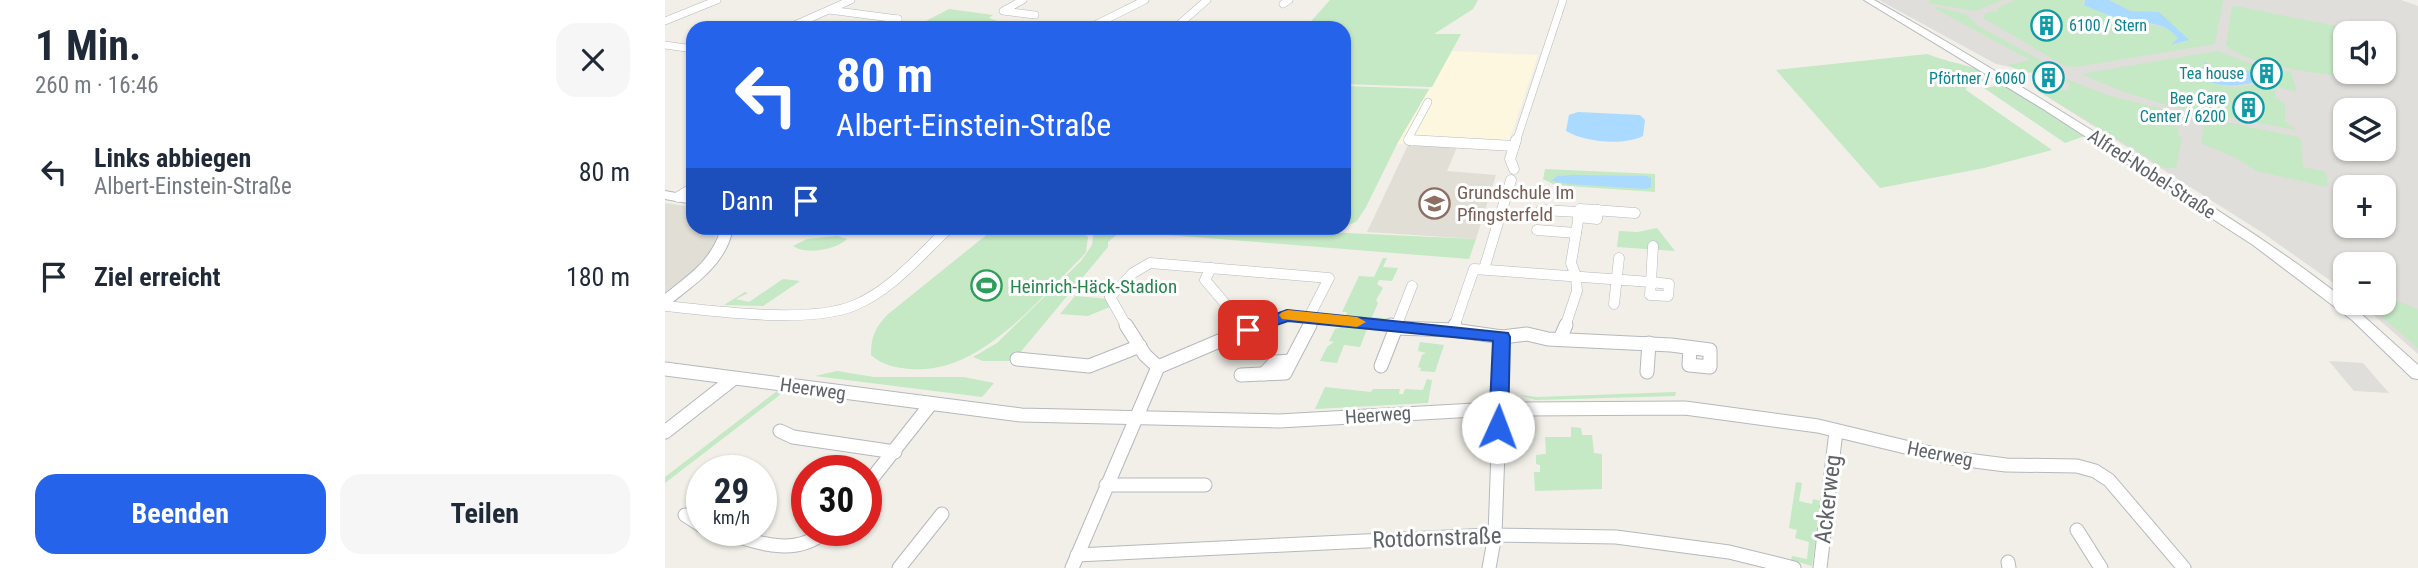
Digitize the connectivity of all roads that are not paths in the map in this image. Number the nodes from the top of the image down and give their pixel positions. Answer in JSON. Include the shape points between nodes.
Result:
{"nodes":[{"id":1,"x":717,"y":0,"type":"edge"},
{"id":2,"x":851,"y":0,"type":"edge"},
{"id":3,"x":1023,"y":0,"type":"edge"},
{"id":4,"x":1145,"y":0,"type":"edge"},
{"id":5,"x":1207,"y":0,"type":"edge"},
{"id":6,"x":1563,"y":0,"type":"edge"},
{"id":7,"x":1868,"y":0,"type":"edge"},
{"id":8,"x":828,"y":10,"type":"junction"},
{"id":9,"x":1035,"y":15,"type":"dead end"},
{"id":10,"x":665,"y":20,"type":"edge"},
{"id":11,"x":804,"y":21,"type":"edge"},
{"id":12,"x":894,"y":21,"type":"edge"},
{"id":13,"x":1103,"y":21,"type":"edge"},
{"id":14,"x":1183,"y":21,"type":"edge"},
{"id":15,"x":665,"y":45,"type":"edge"},
{"id":16,"x":686,"y":47,"type":"edge"},
{"id":17,"x":1428,"y":102,"type":"dead end"},
{"id":18,"x":1514,"y":146,"type":"junction"},
{"id":19,"x":1514,"y":169,"type":"dead end"},
{"id":20,"x":1511,"y":180,"type":"dead end"},
{"id":21,"x":1541,"y":209,"type":"dead end"},
{"id":22,"x":1635,"y":212,"type":"dead end"},
{"id":23,"x":1579,"y":215,"type":"junction"},
{"id":24,"x":1537,"y":230,"type":"dead end"},
{"id":25,"x":1576,"y":233,"type":"junction"},
{"id":26,"x":725,"y":235,"type":"edge"},
{"id":27,"x":941,"y":235,"type":"edge"},
{"id":28,"x":1653,"y":246,"type":"dead end"},
{"id":29,"x":1619,"y":258,"type":"dead end"},
{"id":30,"x":1211,"y":268,"type":"junction"},
{"id":31,"x":1479,"y":269,"type":"junction"},
{"id":32,"x":1576,"y":276,"type":"junction"},
{"id":33,"x":1616,"y":279,"type":"junction"},
{"id":34,"x":1412,"y":286,"type":"dead end"},
{"id":35,"x":665,"y":304,"type":"edge"},
{"id":36,"x":1613,"y":304,"type":"dead end"},
{"id":37,"x":1311,"y":318,"type":"junction"},
{"id":38,"x":1396,"y":328,"type":"junction"},
{"id":39,"x":1248,"y":330,"type":"junction"},
{"id":40,"x":1453,"y":330,"type":"junction"},
{"id":41,"x":1502,"y":337,"type":"junction"},
{"id":42,"x":1554,"y":339,"type":"junction"},
{"id":43,"x":1649,"y":343,"type":"junction"},
{"id":44,"x":1140,"y":346,"type":"junction"},
{"id":45,"x":1690,"y":348,"type":"dead end"},
{"id":46,"x":1017,"y":359,"type":"dead end"},
{"id":47,"x":1381,"y":366,"type":"dead end"},
{"id":48,"x":1158,"y":367,"type":"junction"},
{"id":49,"x":665,"y":369,"type":"edge"},
{"id":50,"x":1647,"y":372,"type":"dead end"},
{"id":51,"x":1241,"y":374,"type":"dead end"},
{"id":52,"x":2418,"y":374,"type":"edge"},
{"id":53,"x":733,"y":379,"type":"junction"},
{"id":54,"x":930,"y":405,"type":"junction"},
{"id":55,"x":1499,"y":406,"type":"junction"},
{"id":56,"x":1136,"y":418,"type":"junction"},
{"id":57,"x":1836,"y":430,"type":"junction"},
{"id":58,"x":780,"y":431,"type":"dead end"},
{"id":59,"x":665,"y":432,"type":"edge"},
{"id":60,"x":895,"y":452,"type":"junction"},
{"id":61,"x":882,"y":467,"type":"edge"},
{"id":62,"x":1106,"y":485,"type":"junction"},
{"id":63,"x":1205,"y":485,"type":"dead end"},
{"id":64,"x":942,"y":514,"type":"dead end"},
{"id":65,"x":2077,"y":530,"type":"dead end"},
{"id":66,"x":1495,"y":535,"type":"junction"},
{"id":67,"x":776,"y":546,"type":"edge"},
{"id":68,"x":802,"y":546,"type":"edge"},
{"id":69,"x":1074,"y":562,"type":"edge"},
{"id":70,"x":899,"y":568,"type":"edge"},
{"id":71,"x":1489,"y":568,"type":"edge"},
{"id":72,"x":1794,"y":568,"type":"edge"},
{"id":73,"x":1820,"y":568,"type":"edge"},
{"id":74,"x":2101,"y":568,"type":"edge"},
{"id":75,"x":2184,"y":568,"type":"edge"}],
"edges":[{"from":1,"to":10,"type":"street"},
{"from":2,"to":8,"type":"street"},
{"from":3,"to":9,"type":"street","via":[[1003,11]]},
{"from":4,"to":13,"type":"street"},
{"from":5,"to":14,"type":"street"},
{"from":6,"to":18,"type":"street"},
{"from":7,"to":52,"type":"street","name":"Alfred-Nobel-Straße","via":[[2007,81],[2271,250],[2353,313]]},
{"from":8,"to":11,"type":"street"},
{"from":8,"to":12,"type":"street","via":[[898,19]]},
{"from":15,"to":16,"type":"street"},
{"from":17,"to":18,"type":"street","via":[[1408,139],[1412,142]]},
{"from":18,"to":19,"type":"street","via":[[1510,159]]},
{"from":20,"to":31,"type":"street"},
{"from":21,"to":23,"type":"street"},
{"from":22,"to":23,"type":"street","via":[[1580,209]]},
{"from":23,"to":25,"type":"street"},
{"from":24,"to":25,"type":"street"},
{"from":25,"to":32,"type":"street","via":[[1571,263]]},
{"from":26,"to":35,"type":"street","via":[[712,260]]},
{"from":27,"to":35,"type":"street","via":[[888,282],[840,311]]},
{"from":28,"to":33,"type":"street","via":[[1651,282]]},
{"from":29,"to":33,"type":"street"},
{"from":30,"to":37,"type":"street","via":[[1329,278]]},
{"from":30,"to":39,"type":"street","via":[[1205,280]]},
{"from":30,"to":44,"type":"street","via":[[1150,263],[1135,269],[1110,297]]},
{"from":31,"to":32,"type":"street"},
{"from":31,"to":40,"type":"street"},
{"from":32,"to":33,"type":"street"},
{"from":32,"to":42,"type":"street","via":[[1572,309]]},
{"from":33,"to":36,"type":"street"},
{"from":34,"to":38,"type":"street"},
{"from":37,"to":38,"type":"street"},
{"from":37,"to":39,"type":"street","via":[[1276,317]]},
{"from":37,"to":51,"type":"street","via":[[1291,361],[1269,364],[1264,374]]},
{"from":38,"to":40,"type":"street"},
{"from":38,"to":47,"type":"street"},
{"from":39,"to":48,"type":"street"},
{"from":40,"to":41,"type":"street"},
{"from":41,"to":42,"type":"street","via":[[1527,334]]},
{"from":41,"to":55,"type":"street"},
{"from":42,"to":43,"type":"street"},
{"from":43,"to":45,"type":"street"},
{"from":43,"to":50,"type":"street"},
{"from":44,"to":46,"type":"street","via":[[1089,366]]},
{"from":44,"to":48,"type":"street"},
{"from":48,"to":56,"type":"street"},
{"from":49,"to":53,"type":"street","name":"Heerweg"},
{"from":53,"to":54,"type":"street","name":"Heerweg"},
{"from":53,"to":59,"type":"street"},
{"from":54,"to":56,"type":"street","name":"Heerweg","via":[[1021,415]]},
{"from":54,"to":60,"type":"street"},
{"from":55,"to":56,"type":"street","name":"Heerweg","via":[[1279,421]]},
{"from":55,"to":57,"type":"street","name":"Heerweg","via":[[1685,408]]},
{"from":55,"to":66,"type":"street"},
{"from":56,"to":62,"type":"street"},
{"from":57,"to":73,"type":"street","name":"Ackerweg"},
{"from":57,"to":75,"type":"street","name":"Heerweg","via":[[1951,458],[2006,466],[2089,469],[2109,480]]},
{"from":58,"to":60,"type":"street","via":[[793,437]]},
{"from":60,"to":61,"type":"street"},
{"from":62,"to":63,"type":"street"},
{"from":62,"to":69,"type":"street"},
{"from":64,"to":70,"type":"street"},
{"from":65,"to":74,"type":"street"},
{"from":66,"to":69,"type":"street","name":"Rotdornstraße"},
{"from":66,"to":71,"type":"street"},
{"from":66,"to":72,"type":"street","name":"Rotdornstraße","via":[[1670,542]]},
{"from":67,"to":68,"type":"street"}]}
